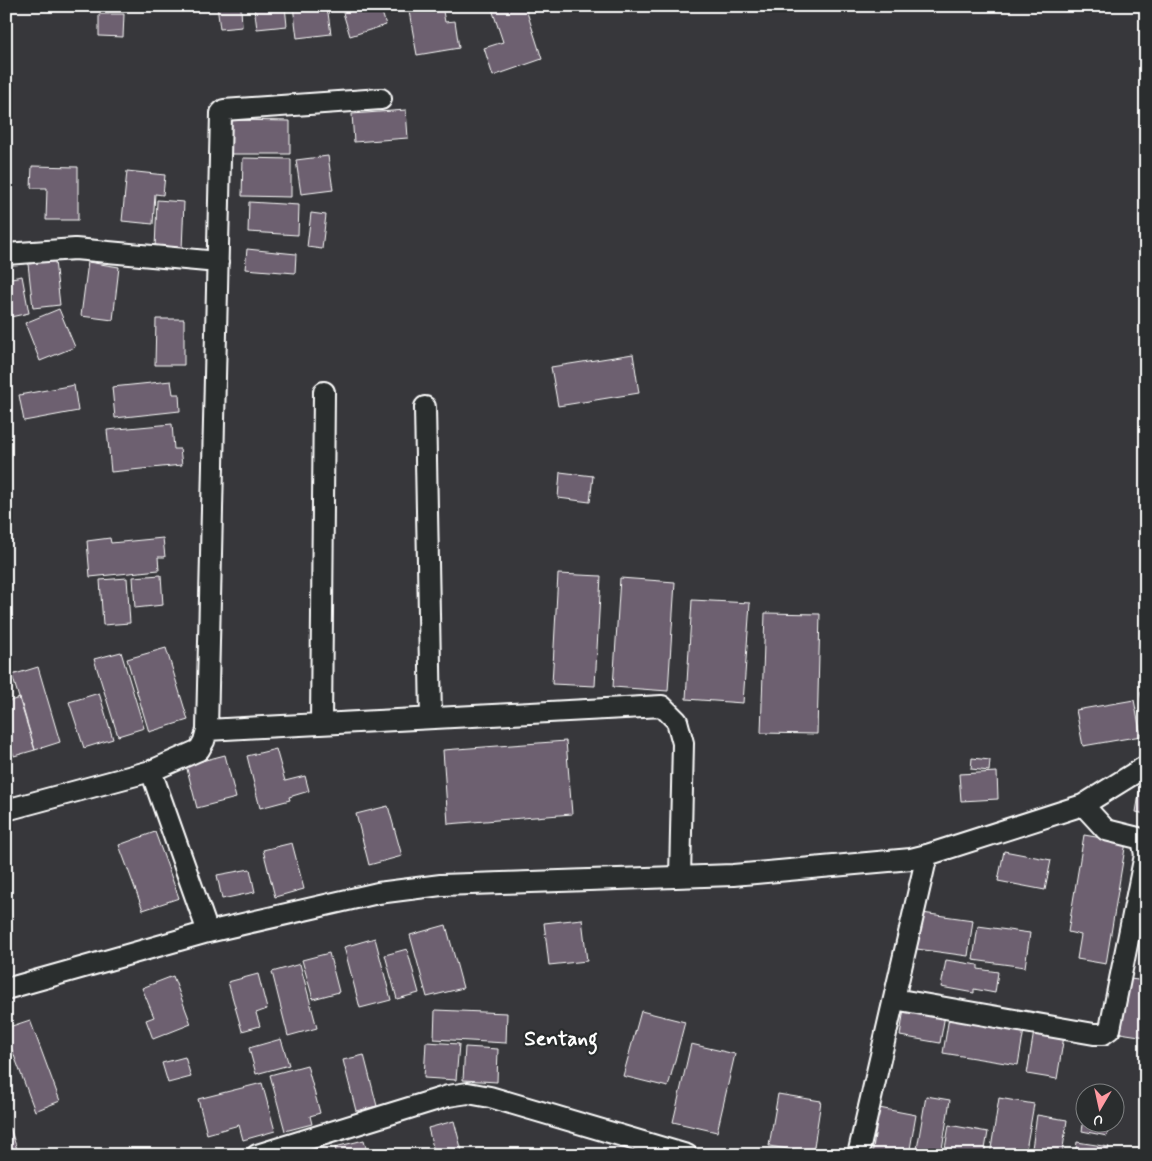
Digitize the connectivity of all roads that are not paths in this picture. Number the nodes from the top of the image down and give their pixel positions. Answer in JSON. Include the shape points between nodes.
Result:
{"nodes":[{"id":1,"x":382,"y":99,"type":"dead end"},
{"id":2,"x":6,"y":254,"type":"edge"},
{"id":3,"x":218,"y":262,"type":"junction"},
{"id":4,"x":324,"y":392,"type":"dead end"},
{"id":5,"x":425,"y":407,"type":"dead end"},
{"id":6,"x":432,"y":718,"type":"junction"},
{"id":7,"x":321,"y":724,"type":"junction"},
{"id":8,"x":206,"y":730,"type":"junction"},
{"id":9,"x":1146,"y":766,"type":"edge"},
{"id":10,"x":151,"y":771,"type":"junction"},
{"id":11,"x":1083,"y":805,"type":"junction"},
{"id":12,"x":6,"y":810,"type":"edge"},
{"id":13,"x":927,"y":855,"type":"junction"},
{"id":14,"x":680,"y":877,"type":"junction"},
{"id":15,"x":208,"y":932,"type":"junction"},
{"id":16,"x":6,"y":989,"type":"edge"},
{"id":17,"x":894,"y":999,"type":"junction"},
{"id":18,"x":257,"y":1155,"type":"edge"},
{"id":19,"x":687,"y":1155,"type":"edge"},
{"id":20,"x":858,"y":1155,"type":"edge"}],
"edges":[{"from":1,"to":3,"type":"street","via":[[222,111]]},
{"from":2,"to":3,"type":"street","via":[[75,249]]},
{"from":3,"to":8,"type":"street"},
{"from":4,"to":7,"type":"street"},
{"from":5,"to":6,"type":"street"},
{"from":6,"to":7,"type":"street"},
{"from":6,"to":14,"type":"street","via":[[662,706],[677,721],[683,743]]},
{"from":7,"to":8,"type":"street"},
{"from":8,"to":10,"type":"street","via":[[199,750]]},
{"from":9,"to":11,"type":"street"},
{"from":10,"to":12,"type":"street"},
{"from":10,"to":15,"type":"street"},
{"from":11,"to":13,"type":"street"},
{"from":11,"to":17,"type":"street","via":[[1106,830],[1142,839],[1144,855],[1110,1029],[1103,1034],[1094,1034]]},
{"from":13,"to":14,"type":"street","via":[[911,859]]},
{"from":13,"to":17,"type":"street"},
{"from":14,"to":15,"type":"street","via":[[406,888]]},
{"from":15,"to":16,"type":"street"},
{"from":17,"to":20,"type":"street"},
{"from":18,"to":19,"type":"street","via":[[448,1096],[468,1093],[490,1096]]}]}
